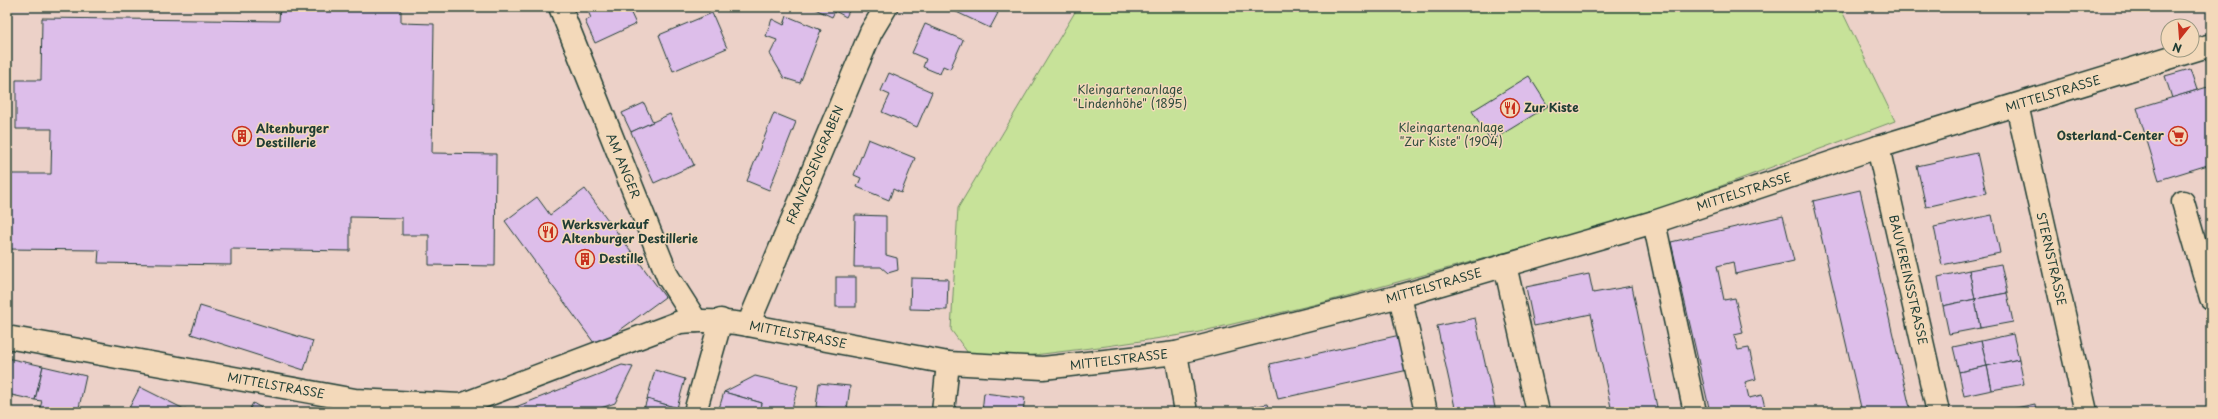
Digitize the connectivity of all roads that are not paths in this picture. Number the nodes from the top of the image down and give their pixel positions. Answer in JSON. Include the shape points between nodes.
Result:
{"nodes":[{"id":1,"x":560,"y":7,"type":"edge"},
{"id":2,"x":886,"y":7,"type":"edge"},
{"id":3,"x":2211,"y":45,"type":"edge"},
{"id":4,"x":2017,"y":105,"type":"junction"},
{"id":5,"x":1878,"y":148,"type":"junction"},
{"id":6,"x":2183,"y":202,"type":"dead end"},
{"id":7,"x":1654,"y":222,"type":"junction"},
{"id":8,"x":1505,"y":265,"type":"junction"},
{"id":9,"x":1400,"y":296,"type":"junction"},
{"id":10,"x":2211,"y":298,"type":"edge"},
{"id":11,"x":721,"y":320,"type":"junction"},
{"id":12,"x":696,"y":321,"type":"junction"},
{"id":13,"x":748,"y":325,"type":"junction"},
{"id":14,"x":7,"y":337,"type":"edge"},
{"id":15,"x":1176,"y":353,"type":"junction"},
{"id":16,"x":948,"y":363,"type":"junction"},
{"id":17,"x":350,"y":406,"type":"edge"},
{"id":18,"x":695,"y":412,"type":"edge"},
{"id":19,"x":944,"y":412,"type":"edge"},
{"id":20,"x":1186,"y":412,"type":"edge"},
{"id":21,"x":1426,"y":412,"type":"edge"},
{"id":22,"x":1538,"y":412,"type":"edge"},
{"id":23,"x":1695,"y":412,"type":"edge"},
{"id":24,"x":1938,"y":412,"type":"edge"},
{"id":25,"x":2086,"y":412,"type":"edge"}],
"edges":[{"from":1,"to":12,"type":"street","name":"AM ANGER","via":[[668,277]]},
{"from":2,"to":13,"type":"street","name":"FRANZOSENGRABEN","via":[[871,32]]},
{"from":3,"to":4,"type":"street","name":"MITTELSTRASSE"},
{"from":4,"to":5,"type":"street","name":"MITTELSTRASSE"},
{"from":4,"to":25,"type":"street","name":"STERNSTRASSE"},
{"from":5,"to":7,"type":"street","name":"MITTELSTRASSE"},
{"from":5,"to":24,"type":"street","name":"BAUVEREINSSTRASSE"},
{"from":6,"to":10,"type":"street"},
{"from":7,"to":8,"type":"street","name":"MITTELSTRASSE"},
{"from":7,"to":23,"type":"street"},
{"from":8,"to":9,"type":"street","name":"MITTELSTRASSE"},
{"from":8,"to":22,"type":"street"},
{"from":9,"to":15,"type":"street","name":"MITTELSTRASSE"},
{"from":9,"to":21,"type":"street"},
{"from":11,"to":12,"type":"street","name":"MITTELSTRASSE"},
{"from":11,"to":13,"type":"street","name":"MITTELSTRASSE"},
{"from":11,"to":18,"type":"street"},
{"from":12,"to":17,"type":"street","name":"MITTELSTRASSE","via":[[680,322],[461,405]]},
{"from":13,"to":16,"type":"street","name":"MITTELSTRASSE"},
{"from":14,"to":17,"type":"street","name":"MITTELSTRASSE"},
{"from":15,"to":16,"type":"street","name":"MITTELSTRASSE","via":[[1043,368]]},
{"from":15,"to":20,"type":"street"},
{"from":16,"to":19,"type":"street"}]}
